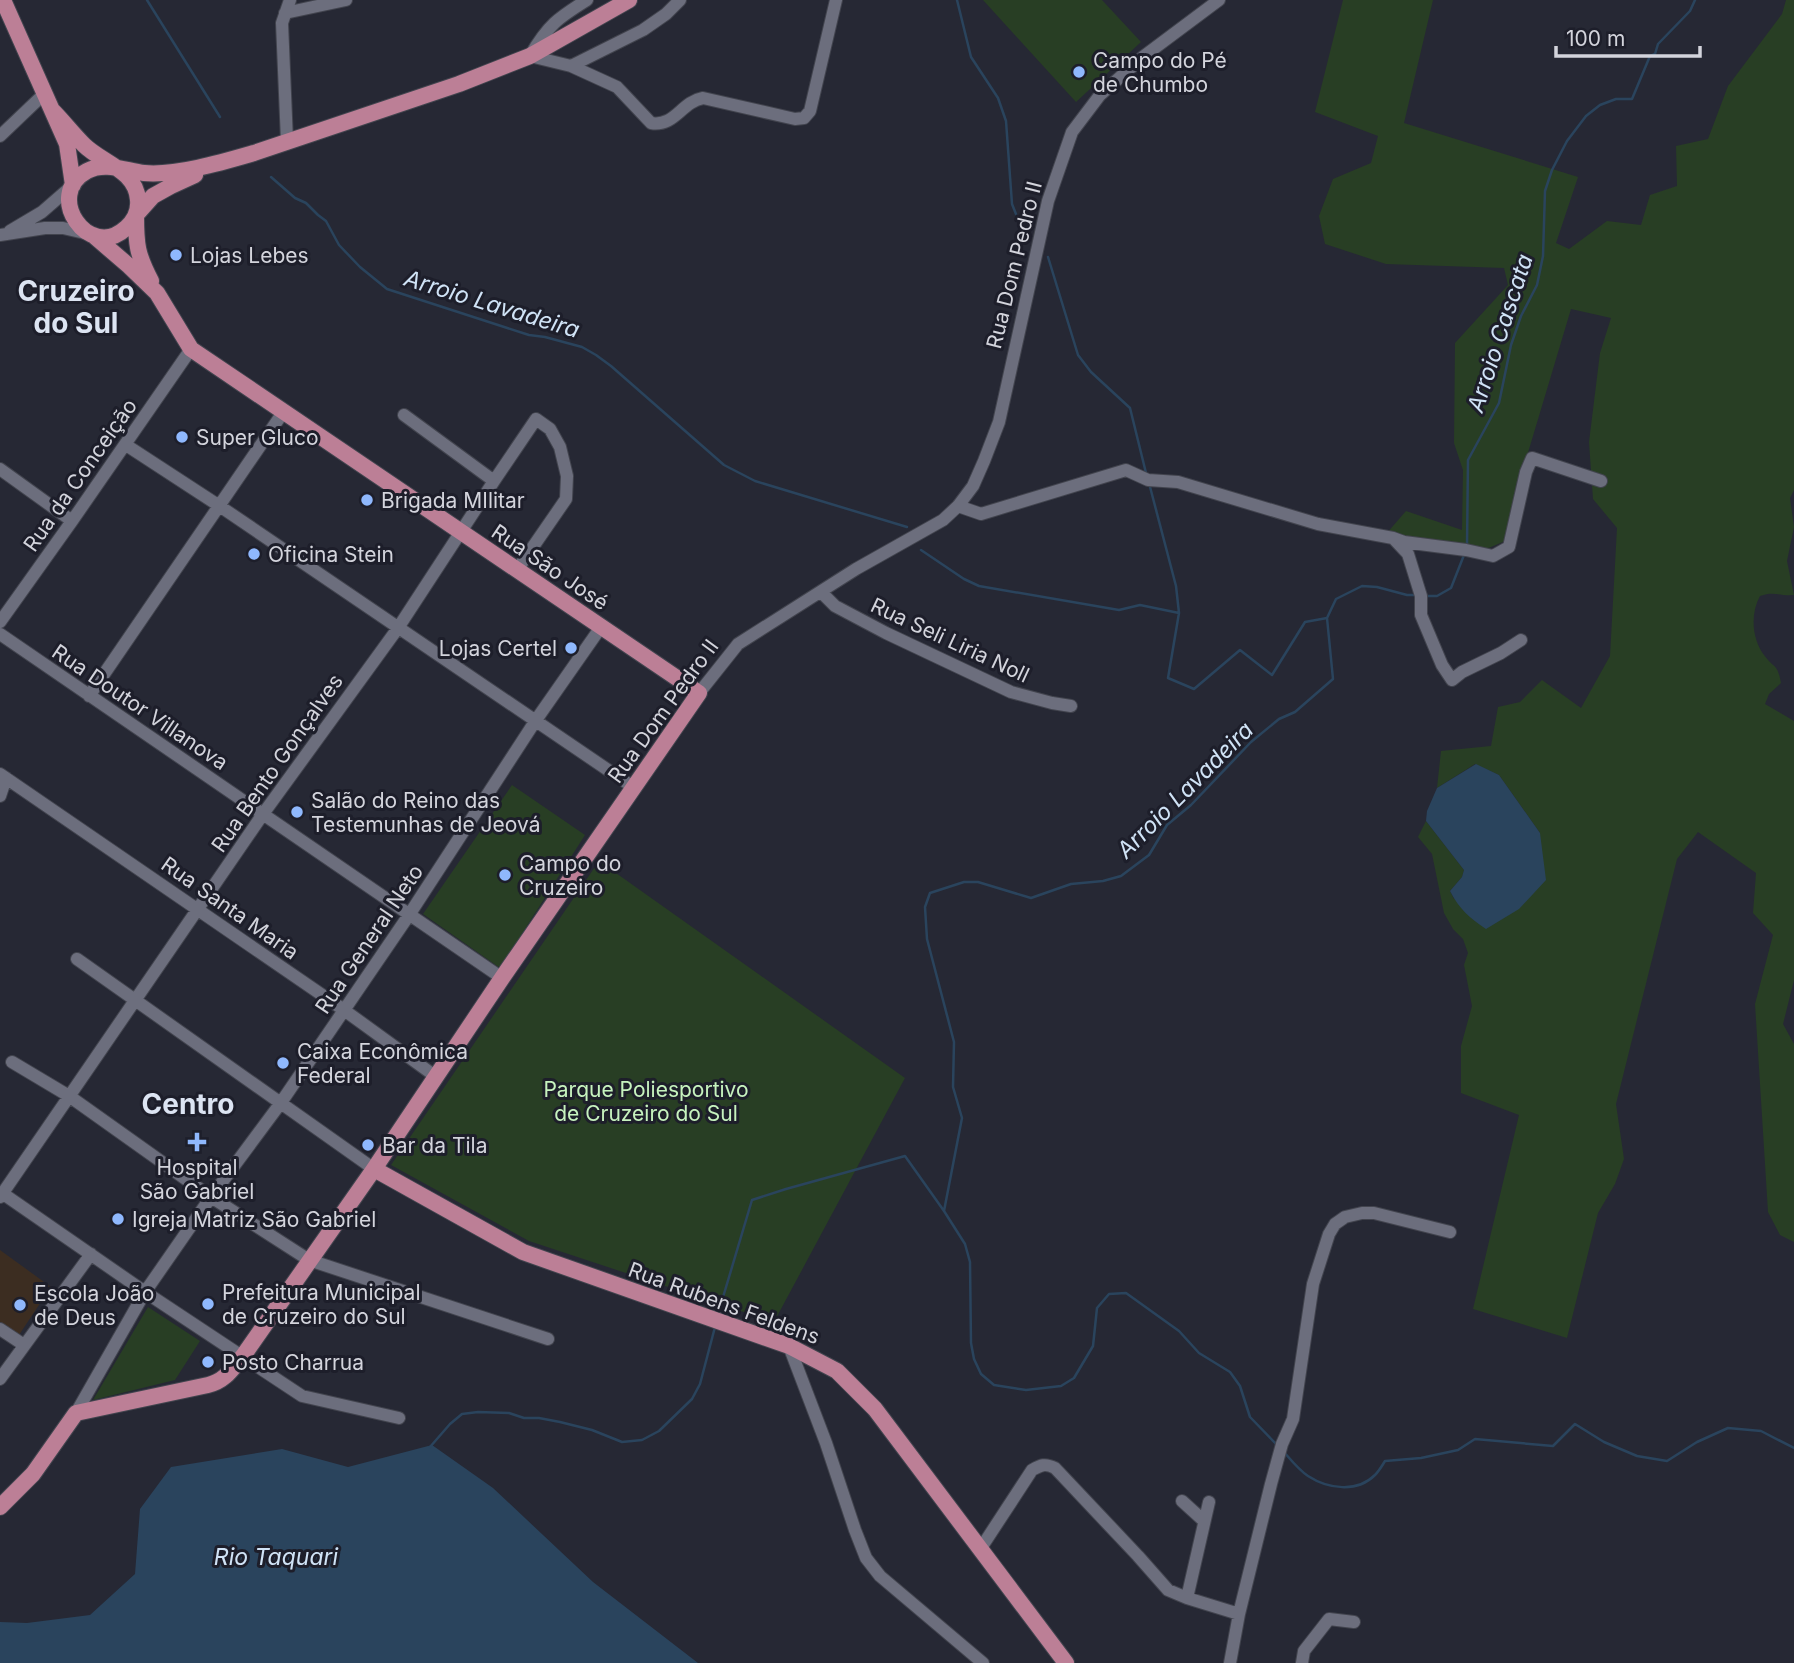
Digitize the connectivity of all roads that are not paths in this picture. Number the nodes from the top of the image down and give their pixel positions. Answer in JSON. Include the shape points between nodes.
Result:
{"nodes":[{"id":1,"x":290,"y":0,"type":"edge"},
{"id":2,"x":346,"y":0,"type":"edge"},
{"id":3,"x":587,"y":0,"type":"edge"},
{"id":4,"x":629,"y":0,"type":"edge"},
{"id":5,"x":680,"y":0,"type":"edge"},
{"id":6,"x":836,"y":0,"type":"edge"},
{"id":7,"x":1219,"y":0,"type":"edge"},
{"id":8,"x":2,"y":1,"type":"edge"},
{"id":9,"x":285,"y":13,"type":"junction"},
{"id":10,"x":530,"y":56,"type":"junction"},
{"id":11,"x":571,"y":66,"type":"junction"},
{"id":12,"x":44,"y":94,"type":"junction"},
{"id":13,"x":52,"y":110,"type":"junction"},
{"id":14,"x":0,"y":136,"type":"edge"},
{"id":15,"x":287,"y":141,"type":"junction"},
{"id":16,"x":234,"y":159,"type":"junction"},
{"id":17,"x":119,"y":170,"type":"junction"},
{"id":18,"x":73,"y":185,"type":"junction"},
{"id":19,"x":136,"y":215,"type":"junction"},
{"id":20,"x":4,"y":234,"type":"edge"},
{"id":21,"x":93,"y":236,"type":"junction"},
{"id":22,"x":157,"y":293,"type":"junction"},
{"id":23,"x":191,"y":349,"type":"junction"},
{"id":24,"x":284,"y":411,"type":"junction"},
{"id":25,"x":404,"y":415,"type":"dead end"},
{"id":26,"x":126,"y":445,"type":"junction"},
{"id":27,"x":0,"y":470,"type":"edge"},
{"id":28,"x":494,"y":481,"type":"junction"},
{"id":29,"x":1601,"y":481,"type":"dead end"},
{"id":30,"x":218,"y":505,"type":"junction"},
{"id":31,"x":958,"y":506,"type":"junction"},
{"id":32,"x":72,"y":521,"type":"junction"},
{"id":33,"x":460,"y":532,"type":"junction"},
{"id":34,"x":1393,"y":538,"type":"junction"},
{"id":35,"x":517,"y":570,"type":"junction"},
{"id":36,"x":821,"y":592,"type":"junction"},
{"id":37,"x":0,"y":622,"type":"edge"},
{"id":38,"x":601,"y":626,"type":"junction"},
{"id":39,"x":398,"y":628,"type":"junction"},
{"id":40,"x":0,"y":634,"type":"edge"},
{"id":41,"x":1521,"y":640,"type":"dead end"},
{"id":42,"x":699,"y":693,"type":"junction"},
{"id":43,"x":89,"y":696,"type":"junction"},
{"id":44,"x":1071,"y":706,"type":"dead end"},
{"id":45,"x":536,"y":720,"type":"junction"},
{"id":46,"x":3,"y":776,"type":"edge"},
{"id":47,"x":633,"y":787,"type":"junction"},
{"id":48,"x":0,"y":796,"type":"edge"},
{"id":49,"x":263,"y":814,"type":"junction"},
{"id":50,"x":198,"y":909,"type":"junction"},
{"id":51,"x":409,"y":915,"type":"junction"},
{"id":52,"x":77,"y":959,"type":"dead end"},
{"id":53,"x":502,"y":978,"type":"junction"},
{"id":54,"x":135,"y":999,"type":"junction"},
{"id":55,"x":344,"y":1010,"type":"junction"},
{"id":56,"x":12,"y":1062,"type":"dead end"},
{"id":57,"x":436,"y":1076,"type":"junction"},
{"id":58,"x":69,"y":1096,"type":"junction"},
{"id":59,"x":280,"y":1104,"type":"junction"},
{"id":60,"x":374,"y":1168,"type":"junction"},
{"id":61,"x":1,"y":1195,"type":"edge"},
{"id":62,"x":211,"y":1197,"type":"junction"},
{"id":63,"x":1450,"y":1232,"type":"dead end"},
{"id":64,"x":91,"y":1254,"type":"junction"},
{"id":65,"x":309,"y":1261,"type":"junction"},
{"id":66,"x":145,"y":1292,"type":"junction"},
{"id":67,"x":0,"y":1329,"type":"edge"},
{"id":68,"x":548,"y":1339,"type":"dead end"},
{"id":69,"x":24,"y":1345,"type":"junction"},
{"id":70,"x":789,"y":1346,"type":"junction"},
{"id":71,"x":243,"y":1356,"type":"junction"},
{"id":72,"x":0,"y":1379,"type":"edge"},
{"id":73,"x":76,"y":1413,"type":"junction"},
{"id":74,"x":399,"y":1418,"type":"dead end"},
{"id":75,"x":1182,"y":1501,"type":"dead end"},
{"id":76,"x":1209,"y":1502,"type":"dead end"},
{"id":77,"x":0,"y":1507,"type":"edge"},
{"id":78,"x":1204,"y":1521,"type":"junction"},
{"id":79,"x":981,"y":1548,"type":"junction"},
{"id":80,"x":1187,"y":1598,"type":"junction"},
{"id":81,"x":1239,"y":1614,"type":"junction"},
{"id":82,"x":1354,"y":1622,"type":"dead end"},
{"id":83,"x":983,"y":1663,"type":"edge"},
{"id":84,"x":1066,"y":1663,"type":"edge"},
{"id":85,"x":1230,"y":1663,"type":"edge"},
{"id":86,"x":1302,"y":1663,"type":"edge"}],
"edges":[{"from":1,"to":9,"type":"street"},
{"from":2,"to":9,"type":"street"},
{"from":3,"to":10,"type":"street","via":[[550,26]]},
{"from":4,"to":10,"type":"main road"},
{"from":5,"to":11,"type":"street","via":[[631,38]]},
{"from":6,"to":11,"type":"street","via":[[810,111],[804,118],[703,98],[667,123],[651,123],[617,87]]},
{"from":7,"to":31,"type":"street","name":"Rua Dom Pedro II","via":[[1100,95],[1072,132],[1048,201],[999,422],[979,473]]},
{"from":8,"to":12,"type":"main road"},
{"from":9,"to":15,"type":"street"},
{"from":10,"to":11,"type":"street"},
{"from":10,"to":15,"type":"main road"},
{"from":12,"to":13,"type":"main road"},
{"from":12,"to":14,"type":"street"},
{"from":13,"to":17,"type":"main road","via":[[84,146]]},
{"from":13,"to":18,"type":"main road","via":[[67,144]]},
{"from":15,"to":16,"type":"main road"},
{"from":16,"to":17,"type":"main road","via":[[156,174]]},
{"from":16,"to":19,"type":"main road","via":[[170,186]]},
{"from":17,"to":18,"type":"main road","via":[[89,169]]},
{"from":17,"to":19,"type":"main road","via":[[136,189]]},
{"from":18,"to":20,"type":"street","via":[[42,212]]},
{"from":18,"to":21,"type":"main road","via":[[70,211],[78,226]]},
{"from":19,"to":21,"type":"main road","via":[[115,235]]},
{"from":19,"to":22,"type":"main road","via":[[139,257]]},
{"from":20,"to":21,"type":"street","via":[[63,228]]},
{"from":21,"to":22,"type":"main road","name":"Rua São José"},
{"from":22,"to":23,"type":"main road","name":"Rua São José"},
{"from":23,"to":24,"type":"main road","name":"Rua São José"},
{"from":23,"to":26,"type":"street","name":"Rua da Conceição"},
{"from":24,"to":30,"type":"street"},
{"from":24,"to":33,"type":"main road","name":"Rua São José"},
{"from":25,"to":28,"type":"street"},
{"from":26,"to":30,"type":"street"},
{"from":26,"to":32,"type":"street","name":"Rua da Conceição"},
{"from":27,"to":32,"type":"street"},
{"from":28,"to":33,"type":"street","name":"Rua Bento Gonçalves"},
{"from":28,"to":35,"type":"street","name":"Rua Bento Gonçalves","via":[[536,419],[550,429],[567,476],[566,499]]},
{"from":29,"to":34,"type":"street","via":[[1532,458],[1509,547],[1493,556]]},
{"from":30,"to":39,"type":"street"},
{"from":30,"to":43,"type":"street"},
{"from":31,"to":34,"type":"street","via":[[981,514],[1126,470],[1148,480],[1178,482],[1318,524]]},
{"from":31,"to":36,"type":"street","name":"Rua Dom Pedro II","via":[[943,520]]},
{"from":32,"to":37,"type":"street","name":"Rua da Conceição"},
{"from":33,"to":35,"type":"main road","name":"Rua São José"},
{"from":33,"to":39,"type":"street","name":"Rua Bento Gonçalves"},
{"from":34,"to":41,"type":"street","via":[[1408,554],[1421,596],[1421,615],[1452,680]]},
{"from":35,"to":38,"type":"main road","name":"Rua São José"},
{"from":36,"to":42,"type":"street","name":"Rua Dom Pedro II","via":[[738,644]]},
{"from":36,"to":44,"type":"street","name":"Rua Seli Liria Noll","via":[[835,606],[886,633],[1011,692]]},
{"from":38,"to":42,"type":"main road","name":"Rua São José"},
{"from":38,"to":45,"type":"street","name":"Rua General Neto"},
{"from":39,"to":45,"type":"street"},
{"from":39,"to":49,"type":"street","name":"Rua Bento Gonçalves"},
{"from":40,"to":43,"type":"street","name":"Rua Doutor Villanova"},
{"from":42,"to":47,"type":"main road","name":"Rua Dom Pedro II"},
{"from":43,"to":49,"type":"street","name":"Rua Doutor Villanova"},
{"from":45,"to":47,"type":"street"},
{"from":45,"to":51,"type":"street","name":"Rua General Neto"},
{"from":46,"to":48,"type":"street"},
{"from":46,"to":50,"type":"street","name":"Rua Santa Maria"},
{"from":47,"to":53,"type":"main road","name":"Rua Dom Pedro II"},
{"from":49,"to":50,"type":"street","name":"Rua Bento Gonçalves"},
{"from":49,"to":51,"type":"street","name":"Rua Doutor Villanova"},
{"from":50,"to":54,"type":"street","name":"Rua Bento Gonçalves"},
{"from":50,"to":55,"type":"street","name":"Rua Santa Maria"},
{"from":51,"to":53,"type":"street","name":"Rua Doutor Villanova"},
{"from":51,"to":55,"type":"street","name":"Rua General Neto"},
{"from":52,"to":54,"type":"street"},
{"from":53,"to":57,"type":"main road","name":"Rua Dom Pedro II"},
{"from":54,"to":58,"type":"street","name":"Rua Bento Gonçalves"},
{"from":54,"to":59,"type":"street"},
{"from":55,"to":57,"type":"street","name":"Rua Santa Maria"},
{"from":55,"to":59,"type":"street","name":"Rua General Neto"},
{"from":56,"to":58,"type":"street"},
{"from":57,"to":60,"type":"main road","name":"Rua Dom Pedro II"},
{"from":58,"to":61,"type":"street","name":"Rua Bento Gonçalves"},
{"from":58,"to":62,"type":"street"},
{"from":59,"to":60,"type":"street"},
{"from":59,"to":62,"type":"street","name":"Rua General Neto"},
{"from":60,"to":65,"type":"main road","name":"Rua Dom Pedro II"},
{"from":60,"to":70,"type":"main road","name":"Rua Rubens Feldens","via":[[523,1252]]},
{"from":61,"to":64,"type":"street"},
{"from":62,"to":65,"type":"street"},
{"from":62,"to":66,"type":"street","name":"Rua General Neto"},
{"from":63,"to":81,"type":"street","via":[[1362,1213],[1345,1217],[1329,1234],[1312,1284],[1293,1419],[1271,1484]]},
{"from":64,"to":66,"type":"street"},
{"from":64,"to":69,"type":"street"},
{"from":65,"to":68,"type":"street"},
{"from":65,"to":71,"type":"main road","name":"Rua Dom Pedro II"},
{"from":66,"to":71,"type":"street"},
{"from":66,"to":73,"type":"street","name":"Rua General Neto"},
{"from":67,"to":69,"type":"street"},
{"from":69,"to":72,"type":"street"},
{"from":70,"to":79,"type":"main road","name":"Rua Rubens Feldens","via":[[837,1371],[875,1409]]},
{"from":70,"to":83,"type":"street","via":[[866,1558],[880,1576]]},
{"from":71,"to":73,"type":"main road","name":"Rua Dom Pedro II","via":[[218,1383]]},
{"from":71,"to":74,"type":"street","via":[[302,1396]]},
{"from":73,"to":77,"type":"main road","via":[[33,1474]]},
{"from":75,"to":78,"type":"street"},
{"from":76,"to":78,"type":"street"},
{"from":78,"to":80,"type":"street"},
{"from":79,"to":80,"type":"street","via":[[1032,1470],[1047,1465],[1055,1468],[1168,1590]]},
{"from":79,"to":84,"type":"main road","name":"Rua Rubens Feldens"},
{"from":80,"to":81,"type":"street"},
{"from":81,"to":85,"type":"street"},
{"from":82,"to":86,"type":"street","via":[[1329,1619],[1304,1651]]}]}
